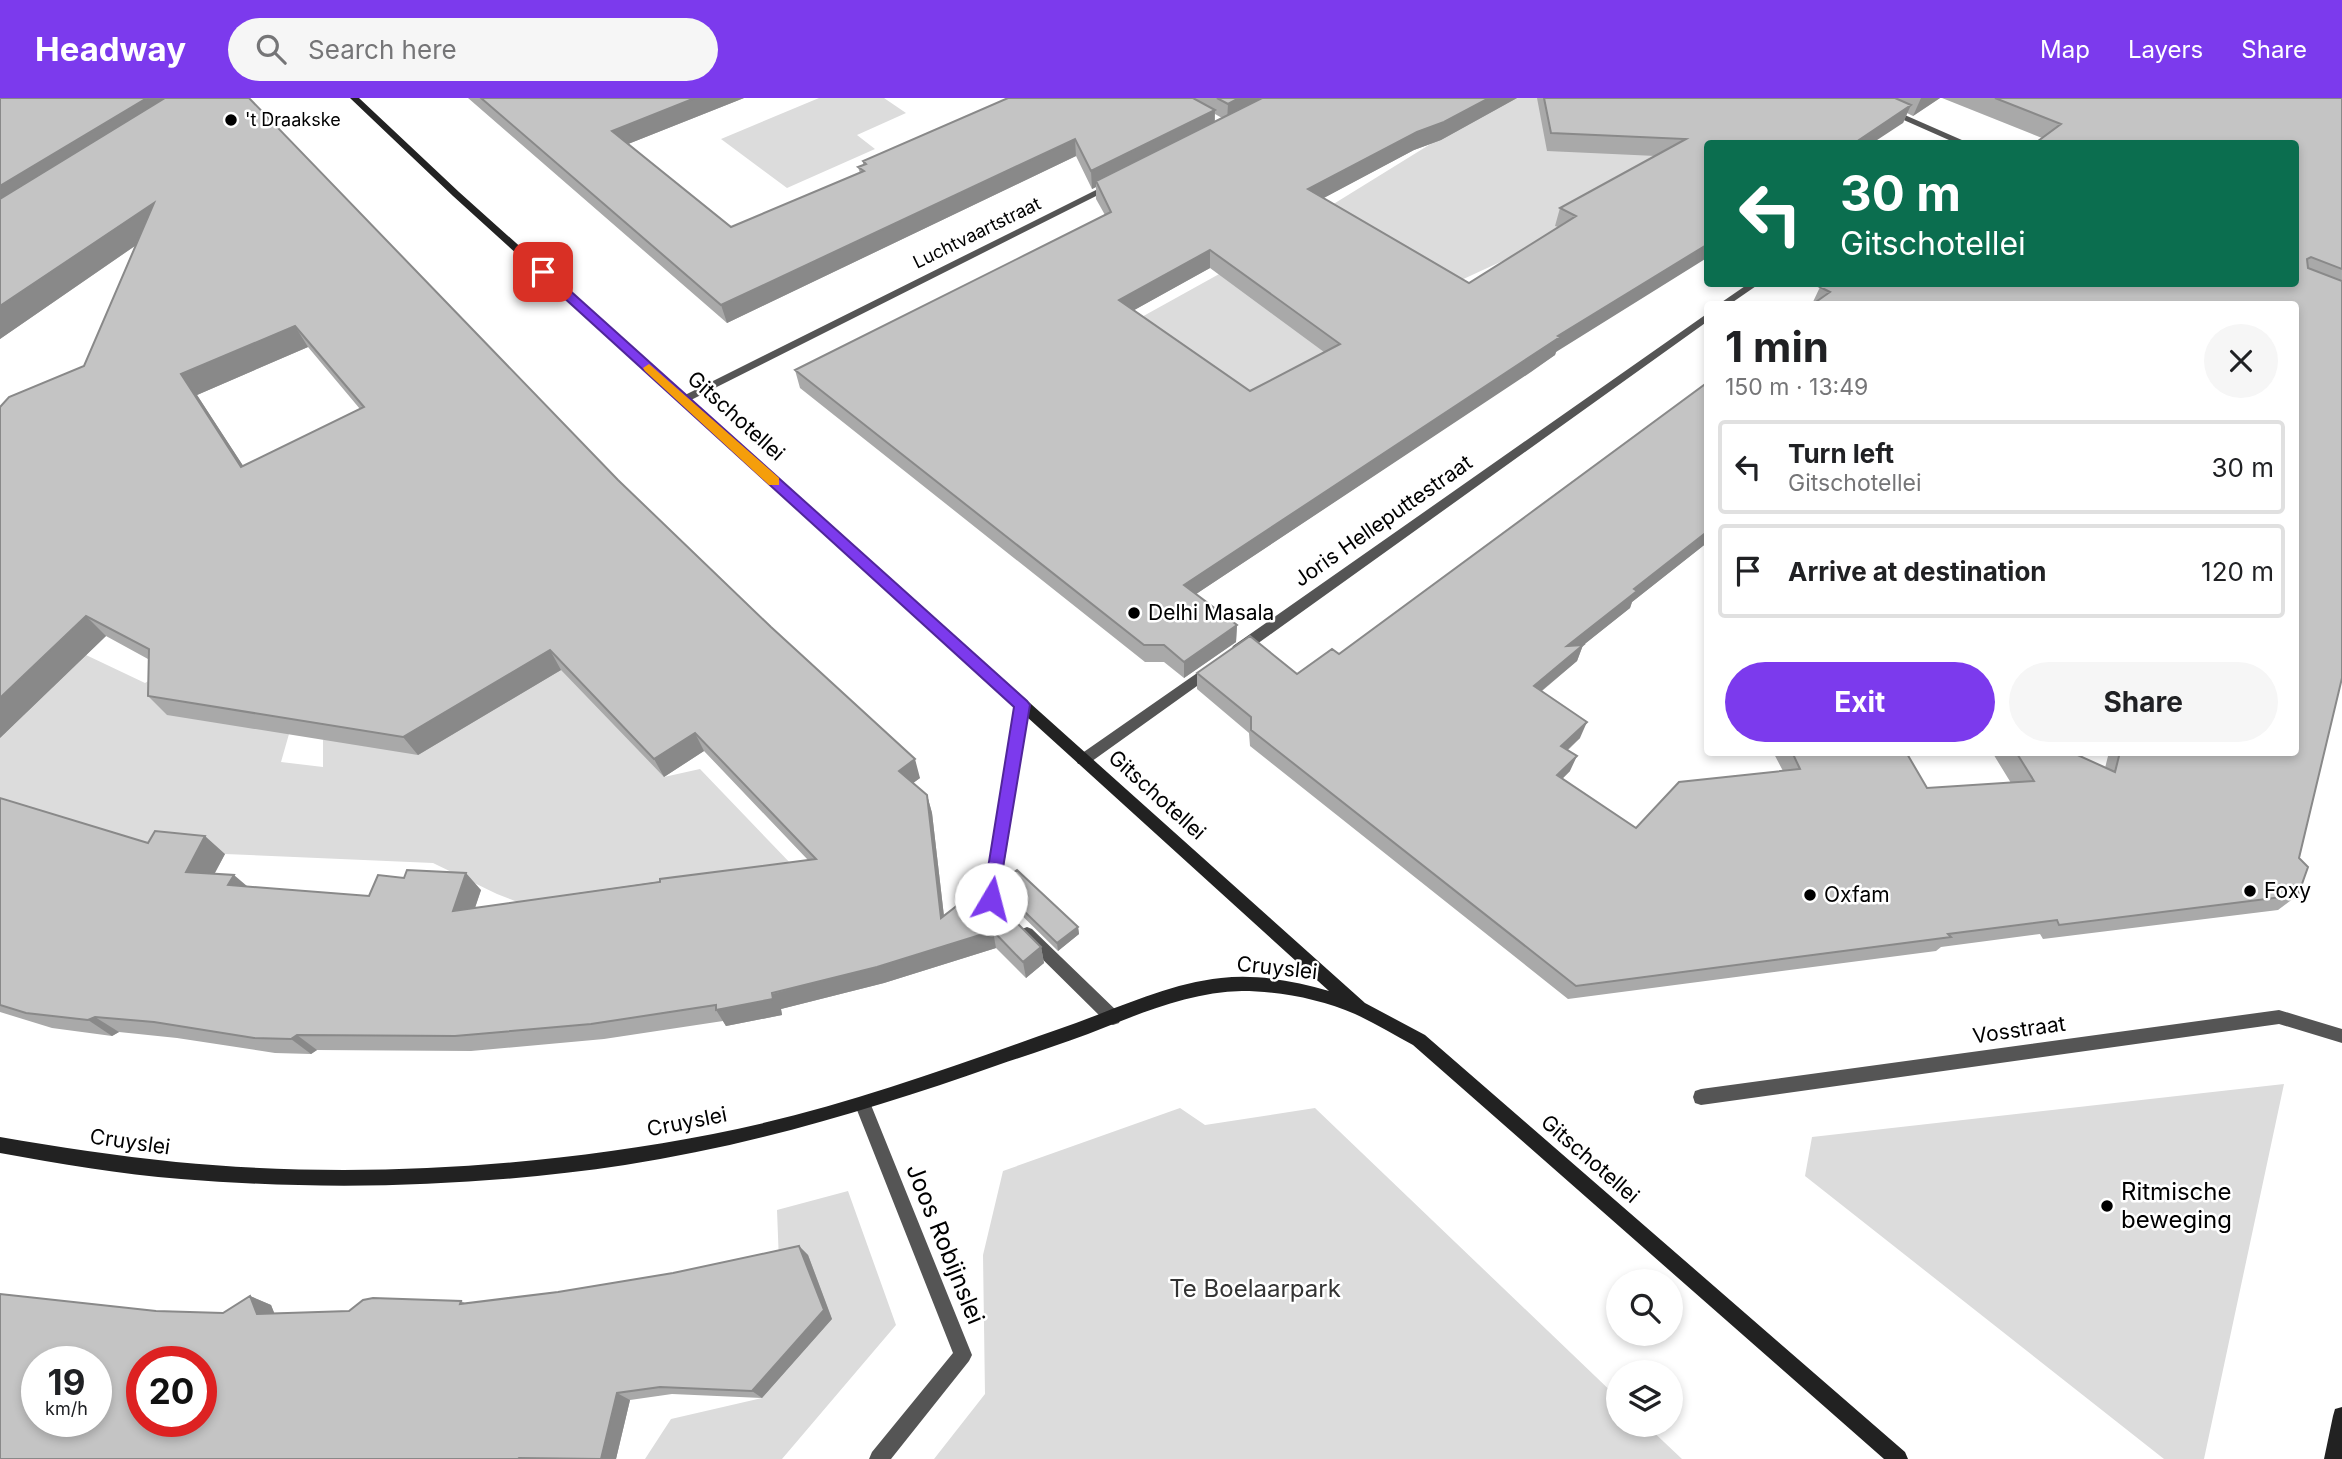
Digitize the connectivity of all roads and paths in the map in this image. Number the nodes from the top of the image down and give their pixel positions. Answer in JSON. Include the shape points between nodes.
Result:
{"nodes":[{"id":1,"x":355,"y":98,"type":"edge"},
{"id":2,"x":1858,"y":98,"type":"edge"},
{"id":3,"x":1954,"y":140,"type":"edge"},
{"id":4,"x":1128,"y":177,"type":"edge"},
{"id":5,"x":1750,"y":287,"type":"edge"},
{"id":6,"x":1728,"y":301,"type":"edge"},
{"id":7,"x":1704,"y":319,"type":"edge"},
{"id":8,"x":683,"y":399,"type":"junction"},
{"id":9,"x":1022,"y":705,"type":"junction"},
{"id":10,"x":1083,"y":760,"type":"junction"},
{"id":11,"x":1359,"y":1008,"type":"junction"},
{"id":12,"x":1113,"y":1018,"type":"junction"},
{"id":13,"x":2342,"y":1036,"type":"edge"},
{"id":14,"x":1701,"y":1097,"type":"dead end"},
{"id":15,"x":863,"y":1105,"type":"junction"},
{"id":16,"x":0,"y":1145,"type":"edge"},
{"id":17,"x":2342,"y":1416,"type":"edge"},
{"id":18,"x":878,"y":1459,"type":"edge"},
{"id":19,"x":1898,"y":1459,"type":"edge"},
{"id":20,"x":2334,"y":1459,"type":"edge"}],
"edges":[{"from":1,"to":8,"type":"street","name":"Gitschotellei"},
{"from":2,"to":3,"type":"street"},
{"from":4,"to":8,"type":"street","name":"Luchtvaartstraat"},
{"from":5,"to":6,"type":"street"},
{"from":7,"to":10,"type":"street","name":"Joris Helleputtestraat"},
{"from":8,"to":9,"type":"street","name":"Gitschotellei"},
{"from":9,"to":10,"type":"street","name":"Gitschotellei"},
{"from":9,"to":12,"type":"street","via":[[991,899]]},
{"from":10,"to":11,"type":"street","name":"Gitschotellei"},
{"from":11,"to":12,"type":"street","name":"Cruyslei","via":[[1321,995],[1250,983],[1191,990]]},
{"from":11,"to":19,"type":"street","name":"Gitschotellei","via":[[1419,1040]]},
{"from":12,"to":15,"type":"street","name":"Cruyslei"},
{"from":13,"to":14,"type":"street","name":"Vosstraat","via":[[2279,1017]]},
{"from":15,"to":16,"type":"street","name":"Cruyslei","via":[[715,1141],[614,1159],[447,1177],[331,1178],[174,1171]]},
{"from":15,"to":18,"type":"street","name":"Joos Robijnslei","via":[[963,1355]]},
{"from":17,"to":20,"type":"street"}]}
